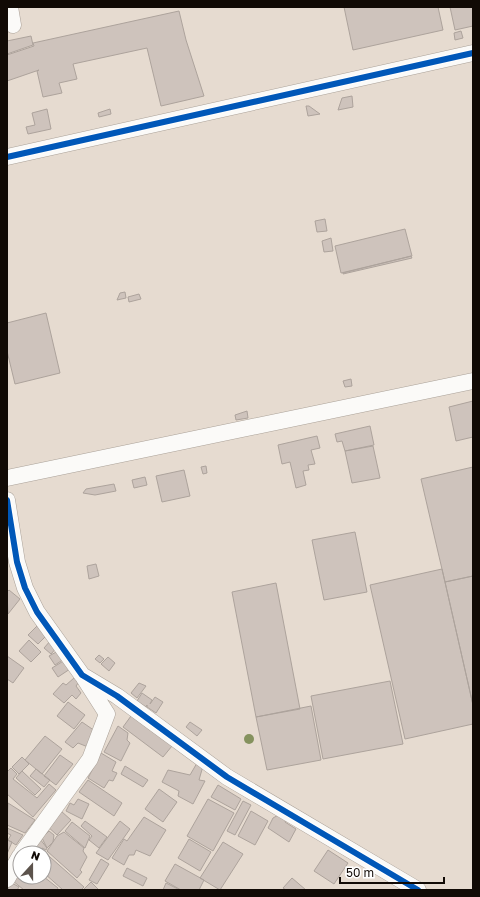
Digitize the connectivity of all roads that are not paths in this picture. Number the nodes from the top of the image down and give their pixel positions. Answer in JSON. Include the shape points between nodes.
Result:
{"nodes":[{"id":1,"x":10,"y":7,"type":"edge"},
{"id":2,"x":13,"y":25,"type":"dead end"},
{"id":3,"x":473,"y":53,"type":"edge"},
{"id":4,"x":7,"y":157,"type":"edge"},
{"id":5,"x":473,"y":381,"type":"edge"},
{"id":6,"x":7,"y":478,"type":"edge"},
{"id":7,"x":7,"y":500,"type":"edge"},
{"id":8,"x":82,"y":675,"type":"junction"},
{"id":9,"x":28,"y":845,"type":"edge"},
{"id":10,"x":12,"y":870,"type":"edge"},
{"id":11,"x":7,"y":879,"type":"edge"},
{"id":12,"x":418,"y":890,"type":"edge"}],
"edges":[{"from":1,"to":2,"type":"street"},
{"from":3,"to":4,"type":"street"},
{"from":5,"to":6,"type":"street"},
{"from":7,"to":8,"type":"street","via":[[17,562],[25,588],[37,612]]},
{"from":8,"to":9,"type":"street","via":[[107,714],[90,758]]},
{"from":8,"to":12,"type":"street","via":[[117,696],[228,777]]},
{"from":10,"to":11,"type":"street"}]}
